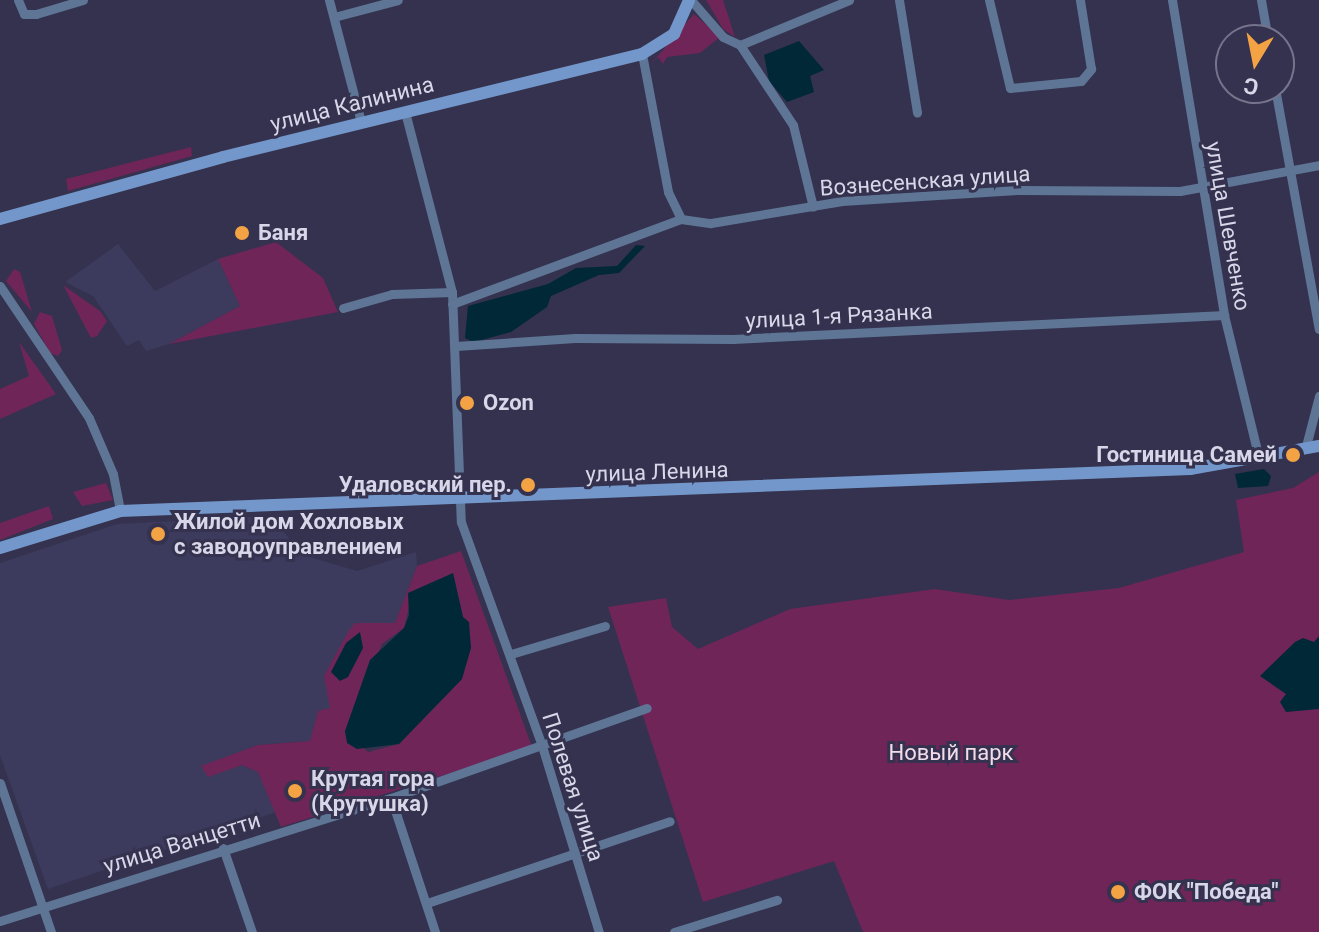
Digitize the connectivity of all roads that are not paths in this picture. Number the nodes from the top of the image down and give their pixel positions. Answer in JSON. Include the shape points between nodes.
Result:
{"nodes":[{"id":1,"x":18,"y":0,"type":"edge"},
{"id":2,"x":83,"y":0,"type":"edge"},
{"id":3,"x":329,"y":0,"type":"edge"},
{"id":4,"x":398,"y":0,"type":"edge"},
{"id":5,"x":690,"y":0,"type":"edge"},
{"id":6,"x":849,"y":0,"type":"edge"},
{"id":7,"x":899,"y":0,"type":"edge"},
{"id":8,"x":989,"y":0,"type":"edge"},
{"id":9,"x":1080,"y":0,"type":"edge"},
{"id":10,"x":1172,"y":0,"type":"edge"},
{"id":11,"x":1261,"y":0,"type":"edge"},
{"id":12,"x":334,"y":17,"type":"junction"},
{"id":13,"x":1265,"y":24,"type":"edge"},
{"id":14,"x":740,"y":45,"type":"junction"},
{"id":15,"x":642,"y":54,"type":"junction"},
{"id":16,"x":1278,"y":104,"type":"edge"},
{"id":17,"x":405,"y":112,"type":"junction"},
{"id":18,"x":917,"y":113,"type":"dead end"},
{"id":19,"x":361,"y":122,"type":"junction"},
{"id":20,"x":1319,"y":165,"type":"edge"},
{"id":21,"x":1289,"y":171,"type":"junction"},
{"id":22,"x":1202,"y":187,"type":"junction"},
{"id":23,"x":813,"y":207,"type":"junction"},
{"id":24,"x":0,"y":219,"type":"edge"},
{"id":25,"x":681,"y":219,"type":"junction"},
{"id":26,"x":0,"y":286,"type":"edge"},
{"id":27,"x":452,"y":292,"type":"junction"},
{"id":28,"x":452,"y":304,"type":"junction"},
{"id":29,"x":343,"y":308,"type":"dead end"},
{"id":30,"x":1224,"y":315,"type":"junction"},
{"id":31,"x":1319,"y":329,"type":"edge"},
{"id":32,"x":456,"y":346,"type":"junction"},
{"id":33,"x":1319,"y":396,"type":"edge"},
{"id":34,"x":1312,"y":446,"type":"edge"},
{"id":35,"x":1258,"y":455,"type":"junction"},
{"id":36,"x":460,"y":500,"type":"junction"},
{"id":37,"x":120,"y":511,"type":"junction"},
{"id":38,"x":0,"y":548,"type":"edge"},
{"id":39,"x":605,"y":626,"type":"dead end"},
{"id":40,"x":511,"y":654,"type":"junction"},
{"id":41,"x":647,"y":708,"type":"dead end"},
{"id":42,"x":542,"y":746,"type":"junction"},
{"id":43,"x":0,"y":783,"type":"edge"},
{"id":44,"x":391,"y":798,"type":"junction"},
{"id":45,"x":670,"y":821,"type":"dead end"},
{"id":46,"x":223,"y":848,"type":"junction"},
{"id":47,"x":576,"y":850,"type":"junction"},
{"id":48,"x":777,"y":900,"type":"dead end"},
{"id":49,"x":427,"y":903,"type":"junction"},
{"id":50,"x":42,"y":906,"type":"junction"},
{"id":51,"x":0,"y":921,"type":"edge"},
{"id":52,"x":51,"y":932,"type":"edge"},
{"id":53,"x":252,"y":932,"type":"edge"},
{"id":54,"x":435,"y":932,"type":"edge"},
{"id":55,"x":599,"y":932,"type":"edge"},
{"id":56,"x":674,"y":932,"type":"edge"}],
"edges":[{"from":1,"to":2,"type":"street","via":[[24,14],[49,13]]},
{"from":3,"to":12,"type":"street"},
{"from":4,"to":12,"type":"street"},
{"from":5,"to":14,"type":"street","name":"улица Калинина","via":[[723,37]]},
{"from":5,"to":15,"type":"street","name":"улица Калинина","via":[[674,34]]},
{"from":6,"to":14,"type":"street"},
{"from":7,"to":18,"type":"street"},
{"from":8,"to":9,"type":"street","via":[[1010,88],[1081,81],[1091,69]]},
{"from":10,"to":22,"type":"street","name":"улица Шевченко"},
{"from":11,"to":13,"type":"street"},
{"from":12,"to":19,"type":"street"},
{"from":14,"to":23,"type":"street","name":"улица Калинина","via":[[793,125]]},
{"from":15,"to":17,"type":"street","name":"улица Калинина"},
{"from":15,"to":25,"type":"street","via":[[668,192]]},
{"from":16,"to":21,"type":"street"},
{"from":17,"to":19,"type":"street","name":"улица Калинина"},
{"from":17,"to":27,"type":"street","name":"Полевая улица"},
{"from":19,"to":24,"type":"street","name":"улица Калинина"},
{"from":20,"to":21,"type":"street","name":"Вознесенская улица"},
{"from":21,"to":22,"type":"street","name":"Вознесенская улица"},
{"from":21,"to":31,"type":"street"},
{"from":22,"to":23,"type":"street","name":"Вознесенская улица","via":[[1019,190]]},
{"from":22,"to":30,"type":"street","name":"улица Шевченко"},
{"from":23,"to":25,"type":"street","name":"Вознесенская улица","via":[[711,223]]},
{"from":25,"to":28,"type":"street","name":"Вознесенская улица"},
{"from":26,"to":37,"type":"street","via":[[89,418],[113,474]]},
{"from":27,"to":28,"type":"street","name":"Полевая улица"},
{"from":27,"to":29,"type":"street","via":[[392,294]]},
{"from":28,"to":32,"type":"street","name":"Полевая улица"},
{"from":30,"to":32,"type":"street","name":"улица 1-я Рязанка","via":[[733,339],[575,338]]},
{"from":30,"to":35,"type":"street","name":"улица Шевченко"},
{"from":32,"to":36,"type":"street","name":"Полевая улица"},
{"from":33,"to":34,"type":"street"},
{"from":34,"to":35,"type":"street","name":"улица Ленина"},
{"from":35,"to":36,"type":"street","name":"улица Ленина","via":[[1190,469]]},
{"from":36,"to":37,"type":"street","name":"улица Ленина"},
{"from":36,"to":40,"type":"street","name":"Полевая улица","via":[[461,522]]},
{"from":37,"to":38,"type":"street","name":"улица Ленина"},
{"from":39,"to":40,"type":"street"},
{"from":40,"to":42,"type":"street","name":"Полевая улица"},
{"from":41,"to":42,"type":"street","name":"улица Ванцетти"},
{"from":42,"to":44,"type":"street","name":"улица Ванцетти"},
{"from":42,"to":47,"type":"street","name":"Полевая улица"},
{"from":43,"to":50,"type":"street"},
{"from":44,"to":46,"type":"street","name":"улица Ванцетти"},
{"from":44,"to":49,"type":"street"},
{"from":45,"to":47,"type":"street"},
{"from":46,"to":50,"type":"street","name":"улица Ванцетти"},
{"from":46,"to":53,"type":"street"},
{"from":47,"to":49,"type":"street"},
{"from":47,"to":55,"type":"street","name":"Полевая улица"},
{"from":48,"to":56,"type":"street"},
{"from":49,"to":54,"type":"street"},
{"from":50,"to":51,"type":"street","name":"улица Ванцетти"},
{"from":50,"to":52,"type":"street"}]}
